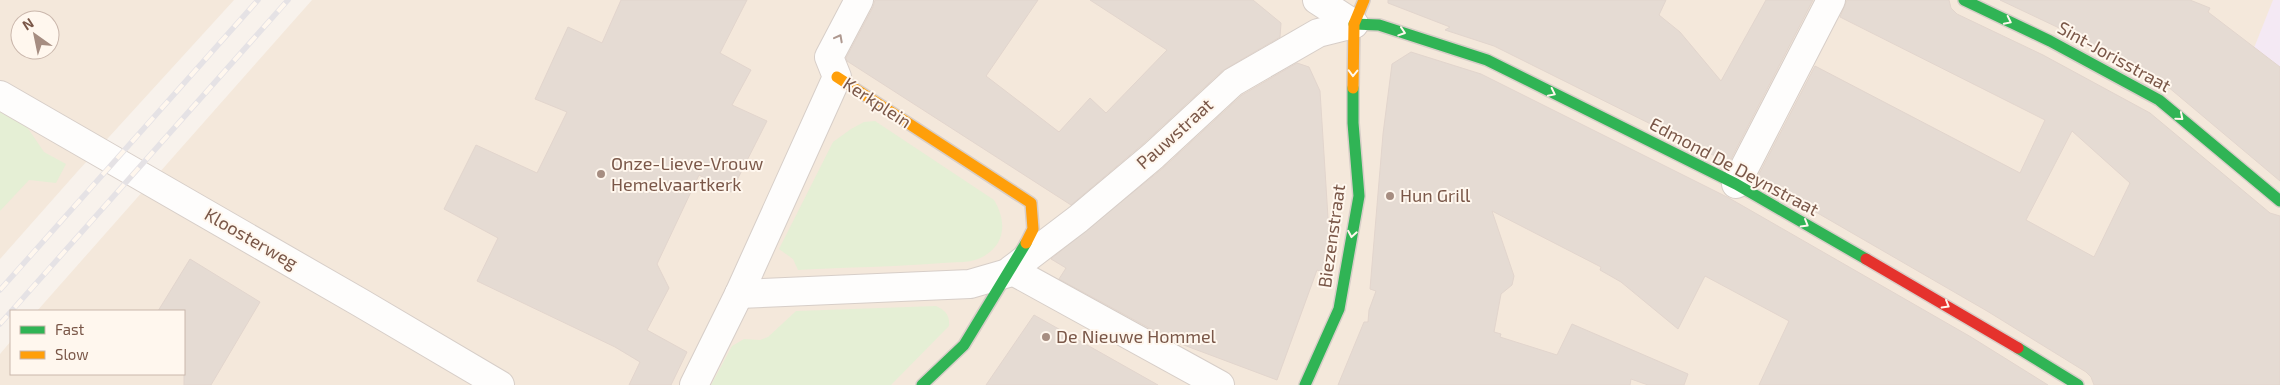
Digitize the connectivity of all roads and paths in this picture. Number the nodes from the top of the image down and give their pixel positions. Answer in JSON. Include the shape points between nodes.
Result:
{"nodes":[{"id":1,"x":859,"y":0,"type":"edge"},
{"id":2,"x":1317,"y":0,"type":"edge"},
{"id":3,"x":1831,"y":0,"type":"edge"},
{"id":4,"x":1964,"y":0,"type":"edge"},
{"id":5,"x":1359,"y":12,"type":"edge"},
{"id":6,"x":837,"y":77,"type":"junction"},
{"id":7,"x":0,"y":95,"type":"edge"},
{"id":8,"x":1736,"y":184,"type":"junction"},
{"id":9,"x":2280,"y":202,"type":"edge"},
{"id":10,"x":1010,"y":271,"type":"junction"},
{"id":11,"x":739,"y":294,"type":"junction"},
{"id":12,"x":500,"y":385,"type":"edge"},
{"id":13,"x":694,"y":385,"type":"edge"},
{"id":14,"x":922,"y":385,"type":"edge"},
{"id":15,"x":1220,"y":385,"type":"edge"},
{"id":16,"x":1305,"y":385,"type":"edge"},
{"id":17,"x":2078,"y":385,"type":"edge"}],
"edges":[{"from":6,"to":1,"type":"street","one_way":true,"via":[[829,57]]},
{"from":2,"to":5,"type":"street"},
{"from":3,"to":8,"type":"street"},
{"from":4,"to":9,"type":"street","name":"Sint-Jorisstraat","one_way":true,"via":[[2050,41],[2159,100]]},
{"from":5,"to":8,"type":"street","name":"Edmond De Deynstraat","one_way":true,"via":[[1379,25],[1487,60]]},
{"from":5,"to":10,"type":"street","name":"Pauwstraat","via":[[1234,82],[1078,219]]},
{"from":5,"to":16,"type":"street","name":"Biezenstraat","one_way":true,"via":[[1352,123],[1358,196],[1339,309]]},
{"from":6,"to":10,"type":"street","name":"Kerkplein","via":[[1031,203],[1033,229]]},
{"from":6,"to":11,"type":"street","name":"Kerkplein"},
{"from":7,"to":12,"type":"street","name":"Kloosterweg"},
{"from":8,"to":17,"type":"street","name":"Edmond De Deynstraat","one_way":true},
{"from":10,"to":11,"type":"street","via":[[970,284]]},
{"from":10,"to":14,"type":"street","name":"Kerkplein","via":[[964,344]]},
{"from":10,"to":15,"type":"street"},
{"from":11,"to":13,"type":"street","name":"Kerkplein"}]}
